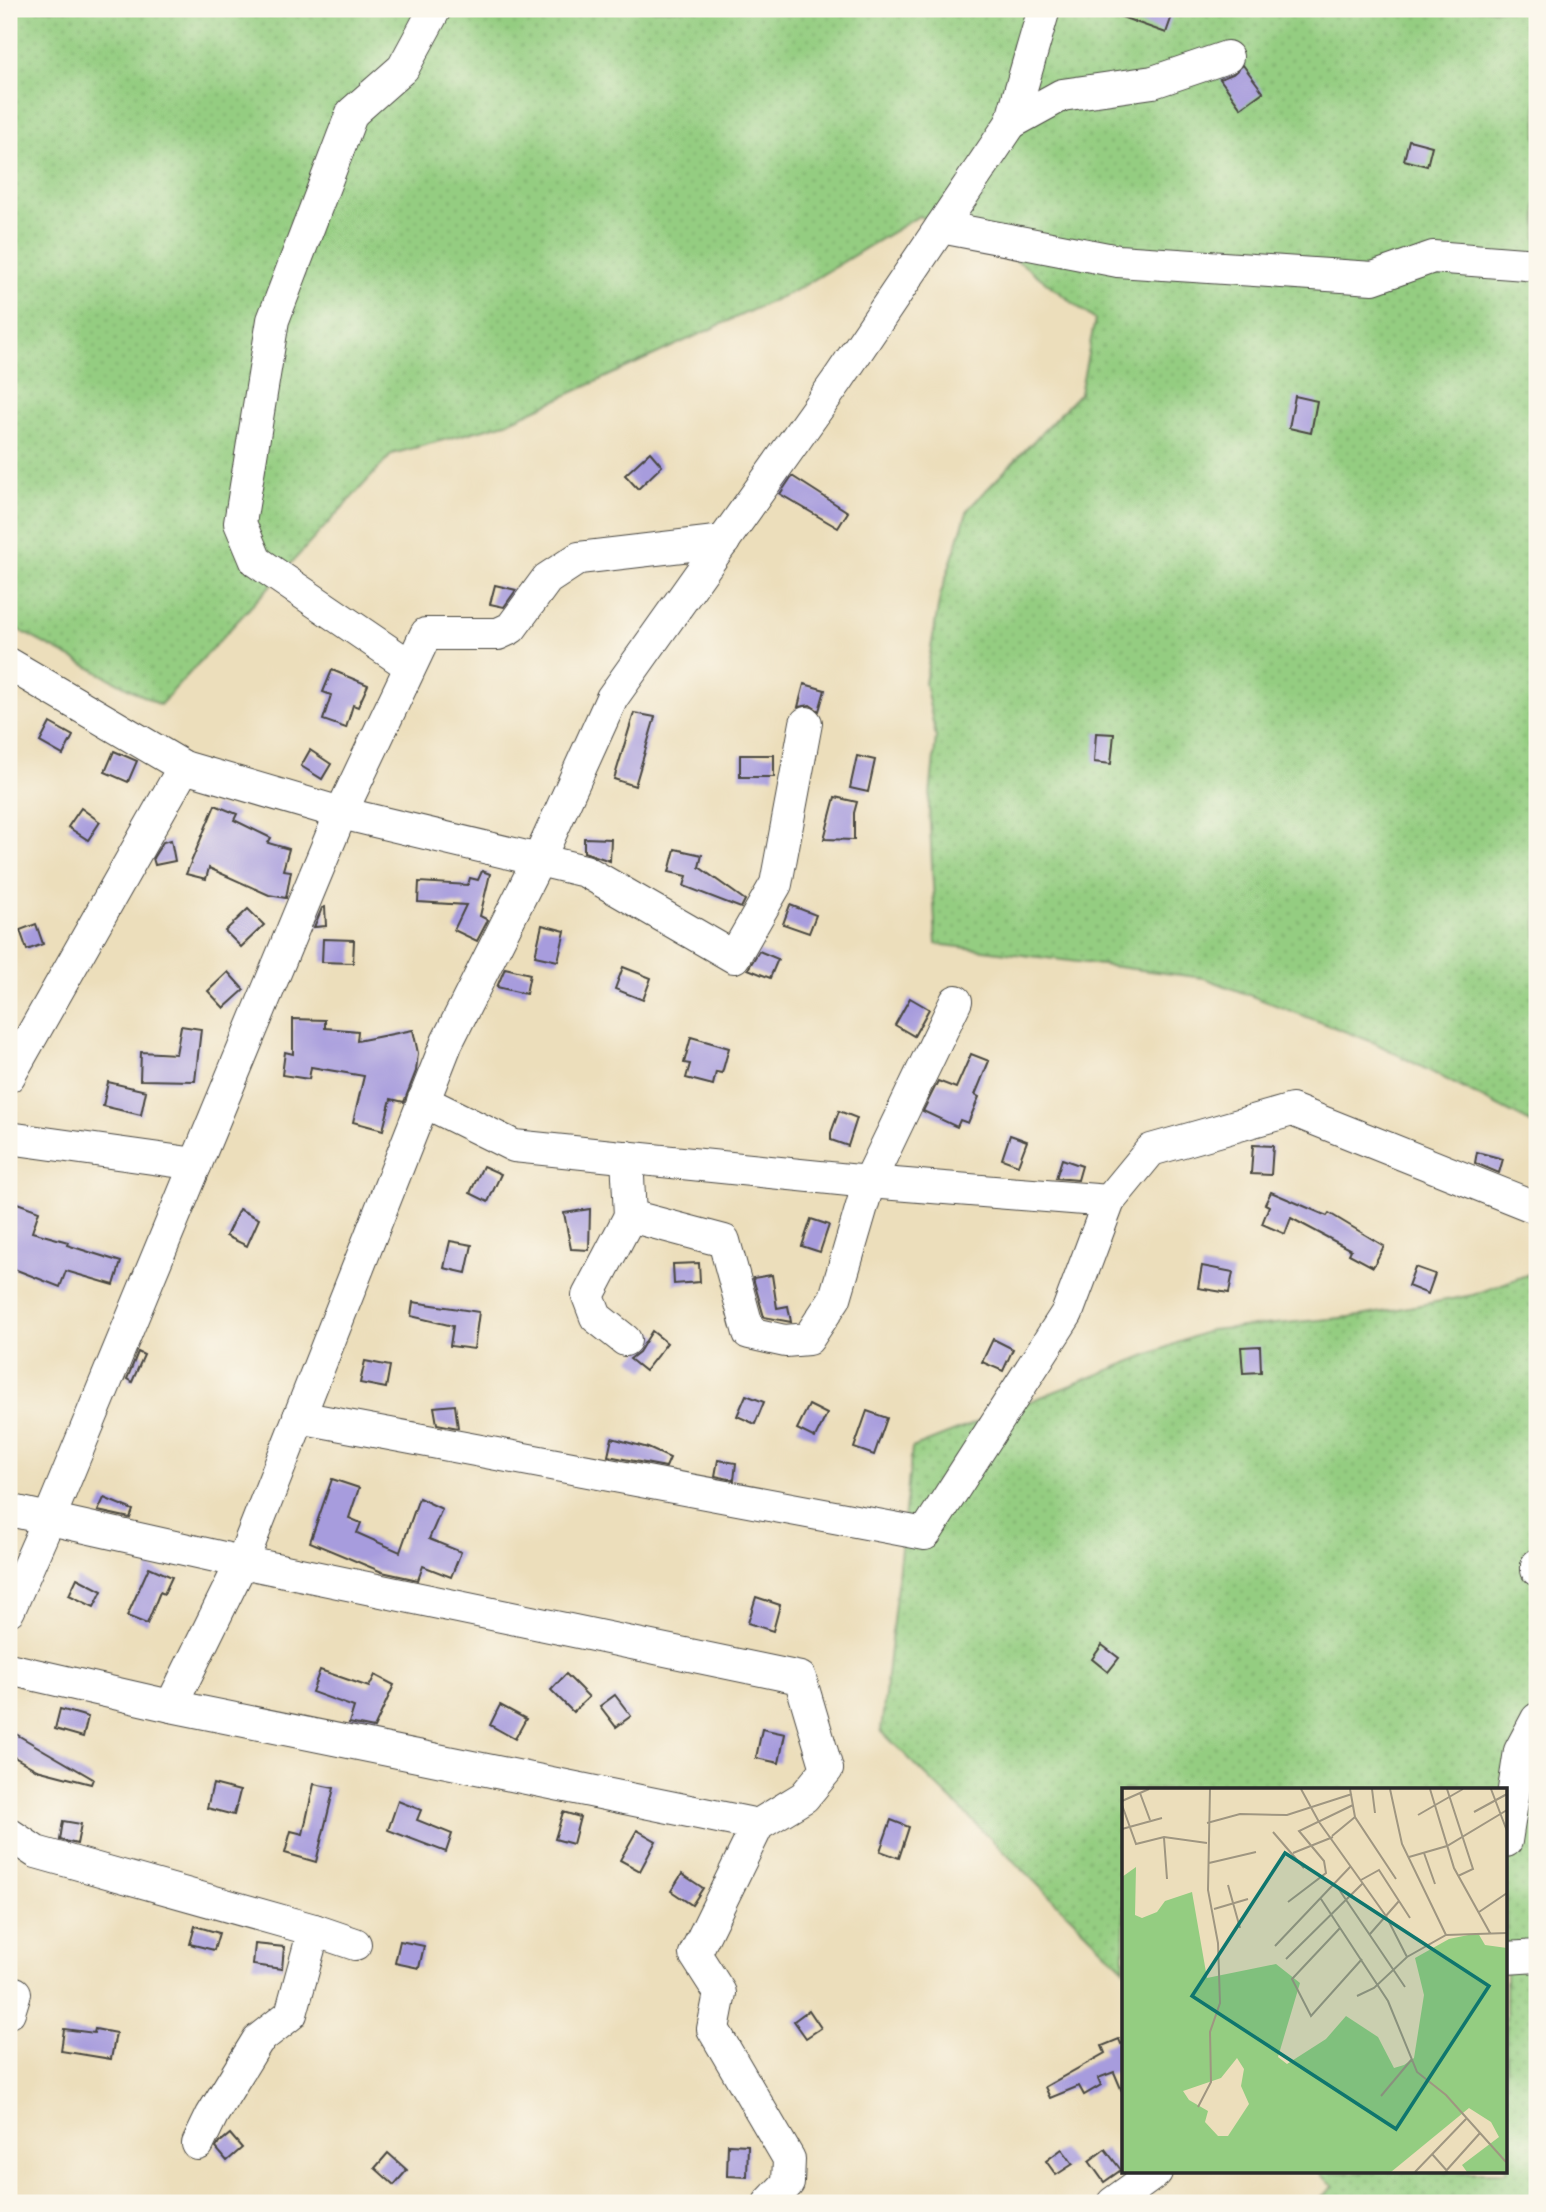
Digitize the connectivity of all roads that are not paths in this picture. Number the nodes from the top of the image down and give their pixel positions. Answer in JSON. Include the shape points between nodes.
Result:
{"nodes":[{"id":1,"x":435,"y":9,"type":"edge"},
{"id":2,"x":1044,"y":9,"type":"edge"},
{"id":3,"x":1227,"y":57,"type":"dead end"},
{"id":4,"x":1011,"y":123,"type":"junction"},
{"id":5,"x":941,"y":227,"type":"junction"},
{"id":6,"x":1537,"y":265,"type":"edge"},
{"id":7,"x":724,"y":541,"type":"junction"},
{"id":8,"x":9,"y":664,"type":"edge"},
{"id":9,"x":411,"y":666,"type":"junction"},
{"id":10,"x":806,"y":723,"type":"dead end"},
{"id":11,"x":184,"y":767,"type":"junction"},
{"id":12,"x":341,"y":813,"type":"junction"},
{"id":13,"x":539,"y":859,"type":"junction"},
{"id":14,"x":956,"y":1001,"type":"dead end"},
{"id":15,"x":9,"y":1076,"type":"edge"},
{"id":16,"x":423,"y":1101,"type":"junction"},
{"id":17,"x":9,"y":1138,"type":"edge"},
{"id":18,"x":627,"y":1157,"type":"junction"},
{"id":19,"x":196,"y":1164,"type":"junction"},
{"id":20,"x":869,"y":1182,"type":"junction"},
{"id":21,"x":1109,"y":1202,"type":"junction"},
{"id":22,"x":1537,"y":1208,"type":"edge"},
{"id":23,"x":630,"y":1216,"type":"junction"},
{"id":24,"x":625,"y":1339,"type":"dead end"},
{"id":25,"x":299,"y":1417,"type":"junction"},
{"id":26,"x":9,"y":1510,"type":"edge"},
{"id":27,"x":49,"y":1519,"type":"junction"},
{"id":28,"x":242,"y":1562,"type":"junction"},
{"id":29,"x":9,"y":1610,"type":"edge"},
{"id":30,"x":9,"y":1669,"type":"edge"},
{"id":31,"x":171,"y":1706,"type":"junction"},
{"id":32,"x":1536,"y":1723,"type":"edge"},
{"id":33,"x":758,"y":1825,"type":"junction"},
{"id":34,"x":1508,"y":1828,"type":"edge"},
{"id":35,"x":9,"y":1834,"type":"edge"},
{"id":36,"x":314,"y":1930,"type":"junction"},
{"id":37,"x":355,"y":1944,"type":"dead end"},
{"id":38,"x":1537,"y":1956,"type":"edge"},
{"id":39,"x":1508,"y":1958,"type":"edge"},
{"id":40,"x":198,"y":2144,"type":"dead end"},
{"id":41,"x":1153,"y":2174,"type":"edge"},
{"id":42,"x":779,"y":2193,"type":"edge"},
{"id":43,"x":1113,"y":2203,"type":"edge"}],
"edges":[{"from":1,"to":9,"type":"street","via":[[403,68],[352,113],[273,320],[240,523],[256,561]]},
{"from":2,"to":4,"type":"street"},
{"from":3,"to":4,"type":"street","via":[[1153,82],[1062,95]]},
{"from":4,"to":5,"type":"street"},
{"from":5,"to":6,"type":"street","via":[[1118,261],[1373,278],[1433,257]]},
{"from":5,"to":7,"type":"street"},
{"from":7,"to":9,"type":"street","via":[[579,558],[547,579],[511,628],[498,634],[426,634]]},
{"from":7,"to":13,"type":"street","via":[[612,698]]},
{"from":8,"to":11,"type":"street"},
{"from":9,"to":12,"type":"street"},
{"from":10,"to":13,"type":"street","via":[[776,884],[734,957],[585,871]]},
{"from":11,"to":12,"type":"street"},
{"from":11,"to":15,"type":"street"},
{"from":12,"to":13,"type":"street"},
{"from":12,"to":19,"type":"street"},
{"from":13,"to":16,"type":"street","via":[[447,1042]]},
{"from":14,"to":20,"type":"street"},
{"from":16,"to":18,"type":"street","via":[[514,1146]]},
{"from":16,"to":25,"type":"street"},
{"from":17,"to":19,"type":"street"},
{"from":18,"to":20,"type":"street"},
{"from":18,"to":23,"type":"street"},
{"from":19,"to":27,"type":"street"},
{"from":20,"to":21,"type":"street"},
{"from":20,"to":23,"type":"street","via":[[835,1298],[808,1339],[785,1341],[750,1334],[724,1241]]},
{"from":21,"to":22,"type":"street","via":[[1151,1150],[1292,1110]]},
{"from":21,"to":25,"type":"street","via":[[1067,1313],[925,1534]]},
{"from":23,"to":24,"type":"street","via":[[588,1296],[596,1317]]},
{"from":25,"to":28,"type":"street"},
{"from":26,"to":27,"type":"street"},
{"from":27,"to":28,"type":"street"},
{"from":27,"to":29,"type":"street"},
{"from":28,"to":31,"type":"street"},
{"from":28,"to":33,"type":"street","via":[[800,1678],[827,1769],[804,1797]]},
{"from":30,"to":31,"type":"street"},
{"from":31,"to":33,"type":"street"},
{"from":32,"to":34,"type":"street","via":[[1520,1751]]},
{"from":33,"to":42,"type":"street","via":[[695,1954],[720,1993],[713,2029],[789,2159]]},
{"from":35,"to":36,"type":"street","via":[[36,1852]]},
{"from":36,"to":37,"type":"street"},
{"from":36,"to":40,"type":"street","via":[[291,2014],[258,2040]]},
{"from":38,"to":39,"type":"street"},
{"from":41,"to":43,"type":"street"}]}
